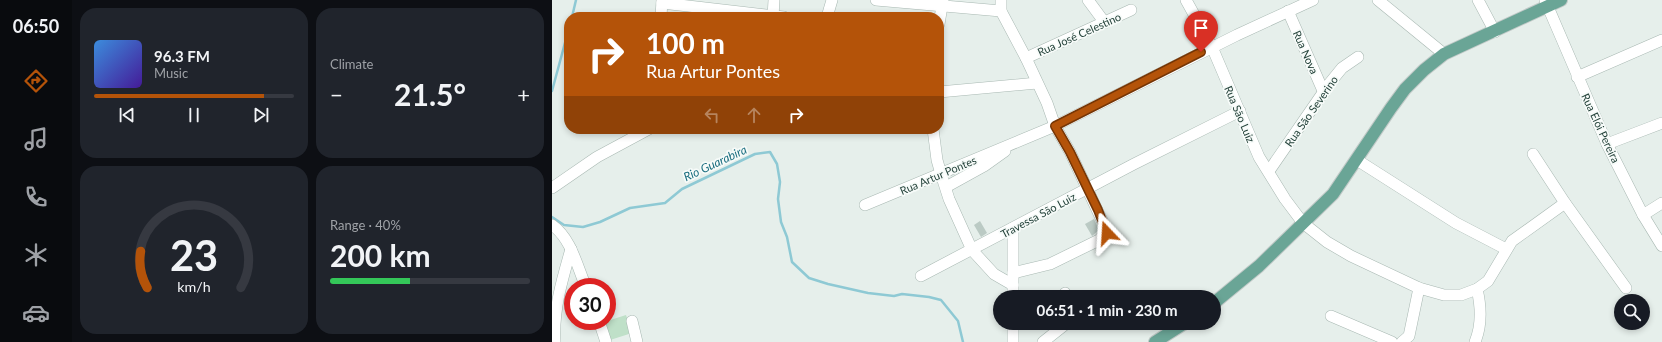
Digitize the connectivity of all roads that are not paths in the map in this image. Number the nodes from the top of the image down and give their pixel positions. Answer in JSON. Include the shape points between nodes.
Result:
{"nodes":[{"id":1,"x":774,"y":0,"type":"edge"},
{"id":2,"x":832,"y":0,"type":"edge"},
{"id":3,"x":876,"y":0,"type":"edge"},
{"id":4,"x":1088,"y":0,"type":"edge"},
{"id":5,"x":1186,"y":0,"type":"edge"},
{"id":6,"x":1313,"y":0,"type":"edge"},
{"id":7,"x":1378,"y":0,"type":"edge"},
{"id":8,"x":1478,"y":0,"type":"edge"},
{"id":9,"x":1561,"y":0,"type":"edge"},
{"id":10,"x":662,"y":2,"type":"edge"},
{"id":11,"x":943,"y":3,"type":"edge"},
{"id":12,"x":1547,"y":3,"type":"edge"},
{"id":13,"x":1001,"y":5,"type":"edge"},
{"id":14,"x":1131,"y":10,"type":"dead end"},
{"id":15,"x":1288,"y":11,"type":"junction"},
{"id":16,"x":661,"y":12,"type":"edge"},
{"id":17,"x":739,"y":12,"type":"edge"},
{"id":18,"x":776,"y":12,"type":"edge"},
{"id":19,"x":828,"y":12,"type":"edge"},
{"id":20,"x":1105,"y":22,"type":"junction"},
{"id":21,"x":1495,"y":32,"type":"junction"},
{"id":22,"x":1662,"y":40,"type":"edge"},
{"id":23,"x":1212,"y":47,"type":"junction"},
{"id":24,"x":1444,"y":54,"type":"junction"},
{"id":25,"x":1358,"y":56,"type":"dead end"},
{"id":26,"x":1026,"y":58,"type":"junction"},
{"id":27,"x":1577,"y":77,"type":"junction"},
{"id":28,"x":1037,"y":83,"type":"junction"},
{"id":29,"x":944,"y":92,"type":"edge"},
{"id":30,"x":1324,"y":93,"type":"junction"},
{"id":31,"x":1240,"y":111,"type":"junction"},
{"id":32,"x":1662,"y":123,"type":"edge"},
{"id":33,"x":1055,"y":126,"type":"junction"},
{"id":34,"x":639,"y":134,"type":"edge"},
{"id":35,"x":934,"y":134,"type":"edge"},
{"id":36,"x":1608,"y":144,"type":"junction"},
{"id":37,"x":1011,"y":145,"type":"junction"},
{"id":38,"x":1533,"y":154,"type":"dead end"},
{"id":39,"x":1357,"y":160,"type":"junction"},
{"id":40,"x":1269,"y":171,"type":"junction"},
{"id":41,"x":941,"y":174,"type":"junction"},
{"id":42,"x":553,"y":187,"type":"edge"},
{"id":43,"x":946,"y":187,"type":"junction"},
{"id":44,"x":1088,"y":188,"type":"junction"},
{"id":45,"x":1565,"y":203,"type":"junction"},
{"id":46,"x":1662,"y":203,"type":"edge"},
{"id":47,"x":865,"y":205,"type":"dead end"},
{"id":48,"x":1643,"y":215,"type":"junction"},
{"id":49,"x":1303,"y":223,"type":"junction"},
{"id":50,"x":552,"y":225,"type":"edge"},
{"id":51,"x":1013,"y":228,"type":"junction"},
{"id":52,"x":1662,"y":246,"type":"edge"},
{"id":53,"x":571,"y":249,"type":"junction"},
{"id":54,"x":1506,"y":249,"type":"junction"},
{"id":55,"x":972,"y":250,"type":"junction"},
{"id":56,"x":1013,"y":273,"type":"junction"},
{"id":57,"x":921,"y":276,"type":"dead end"},
{"id":58,"x":582,"y":278,"type":"edge"},
{"id":59,"x":1013,"y":285,"type":"junction"},
{"id":60,"x":1419,"y":288,"type":"junction"},
{"id":61,"x":1626,"y":288,"type":"dead end"},
{"id":62,"x":1477,"y":289,"type":"junction"},
{"id":63,"x":1013,"y":290,"type":"edge"},
{"id":64,"x":1221,"y":297,"type":"edge"},
{"id":65,"x":1332,"y":316,"type":"dead end"},
{"id":66,"x":632,"y":321,"type":"dead end"},
{"id":67,"x":602,"y":330,"type":"edge"},
{"id":68,"x":1012,"y":330,"type":"edge"},
{"id":69,"x":1052,"y":330,"type":"edge"},
{"id":70,"x":1174,"y":330,"type":"edge"},
{"id":71,"x":555,"y":342,"type":"edge"},
{"id":72,"x":606,"y":342,"type":"edge"},
{"id":73,"x":636,"y":342,"type":"edge"},
{"id":74,"x":1013,"y":342,"type":"edge"},
{"id":75,"x":1043,"y":342,"type":"edge"},
{"id":76,"x":1155,"y":342,"type":"edge"},
{"id":77,"x":1392,"y":342,"type":"edge"},
{"id":78,"x":1402,"y":342,"type":"edge"},
{"id":79,"x":1475,"y":342,"type":"edge"}],
"edges":[{"from":1,"to":18,"type":"street"},
{"from":2,"to":19,"type":"street"},
{"from":3,"to":11,"type":"street"},
{"from":4,"to":20,"type":"street"},
{"from":5,"to":23,"type":"street","name":"Rua São Luiz"},
{"from":6,"to":15,"type":"street","name":"Rua Artur Pontes"},
{"from":7,"to":24,"type":"street"},
{"from":8,"to":21,"type":"street"},
{"from":9,"to":12,"type":"main road"},
{"from":10,"to":16,"type":"street"},
{"from":10,"to":17,"type":"street"},
{"from":11,"to":13,"type":"street"},
{"from":12,"to":21,"type":"main road"},
{"from":12,"to":27,"type":"street","name":"Rua Elói Pereira"},
{"from":13,"to":26,"type":"street"},
{"from":14,"to":20,"type":"street","name":"Rua José Celestino"},
{"from":15,"to":23,"type":"street","name":"Rua Artur Pontes"},
{"from":15,"to":30,"type":"street","name":"Rua Nova"},
{"from":20,"to":26,"type":"street","name":"Rua José Celestino"},
{"from":21,"to":24,"type":"main road"},
{"from":22,"to":27,"type":"street"},
{"from":23,"to":31,"type":"street","name":"Rua São Luiz"},
{"from":23,"to":33,"type":"street","name":"Rua Artur Pontes"},
{"from":24,"to":39,"type":"main road","via":[[1405,89]]},
{"from":25,"to":30,"type":"street","name":"Rua São Severino","via":[[1342,68]]},
{"from":26,"to":28,"type":"street"},
{"from":27,"to":36,"type":"street","name":"Rua Elói Pereira"},
{"from":28,"to":29,"type":"street"},
{"from":28,"to":33,"type":"street"},
{"from":30,"to":40,"type":"street","name":"Rua São Severino"},
{"from":31,"to":40,"type":"street","name":"Rua São Luiz","via":[[1259,157]]},
{"from":31,"to":44,"type":"street","name":"Travessa São Luiz"},
{"from":32,"to":36,"type":"street"},
{"from":33,"to":37,"type":"street","name":"Rua Artur Pontes"},
{"from":33,"to":44,"type":"street"},
{"from":34,"to":42,"type":"street","via":[[597,157]]},
{"from":35,"to":41,"type":"street"},
{"from":36,"to":48,"type":"street","name":"Rua Elói Pereira"},
{"from":37,"to":41,"type":"street","name":"Rua Artur Pontes"},
{"from":37,"to":43,"type":"street","name":"Rua Artur Pontes","via":[[984,166]]},
{"from":38,"to":45,"type":"street"},
{"from":39,"to":49,"type":"main road","via":[[1333,194]]},
{"from":39,"to":54,"type":"street","via":[[1456,223]]},
{"from":40,"to":49,"type":"street","name":"Rua São Luiz"},
{"from":41,"to":43,"type":"street"},
{"from":41,"to":47,"type":"street","name":"Rua Artur Pontes"},
{"from":43,"to":55,"type":"street"},
{"from":44,"to":51,"type":"street","name":"Travessa São Luiz"},
{"from":44,"to":56,"type":"street","via":[[1107,231],[1106,234],[1078,252],[1050,264]]},
{"from":45,"to":54,"type":"street","via":[[1523,232]]},
{"from":45,"to":61,"type":"street"},
{"from":46,"to":48,"type":"street"},
{"from":48,"to":52,"type":"street","name":"Rua Elói Pereira"},
{"from":49,"to":60,"type":"street","name":"Rua São Luiz","via":[[1327,242],[1351,256]]},
{"from":49,"to":64,"type":"main road","via":[[1259,266]]},
{"from":50,"to":53,"type":"street","via":[[559,230]]},
{"from":51,"to":55,"type":"street","name":"Travessa São Luiz"},
{"from":51,"to":56,"type":"street"},
{"from":53,"to":58,"type":"street"},
{"from":53,"to":71,"type":"street","via":[[560,287]]},
{"from":54,"to":62,"type":"street","via":[[1488,281]]},
{"from":55,"to":57,"type":"street","name":"Travessa São Luiz"},
{"from":55,"to":59,"type":"street","via":[[994,274]]},
{"from":56,"to":59,"type":"street"},
{"from":59,"to":63,"type":"street"},
{"from":60,"to":62,"type":"street","name":"Rua São Luiz","via":[[1444,295],[1461,295]]},
{"from":60,"to":78,"type":"street","via":[[1409,336]]},
{"from":62,"to":79,"type":"street","via":[[1480,318]]},
{"from":65,"to":77,"type":"street"},
{"from":66,"to":73,"type":"street"},
{"from":67,"to":72,"type":"street"},
{"from":68,"to":74,"type":"street"},
{"from":69,"to":75,"type":"street"},
{"from":70,"to":76,"type":"main road"}]}
